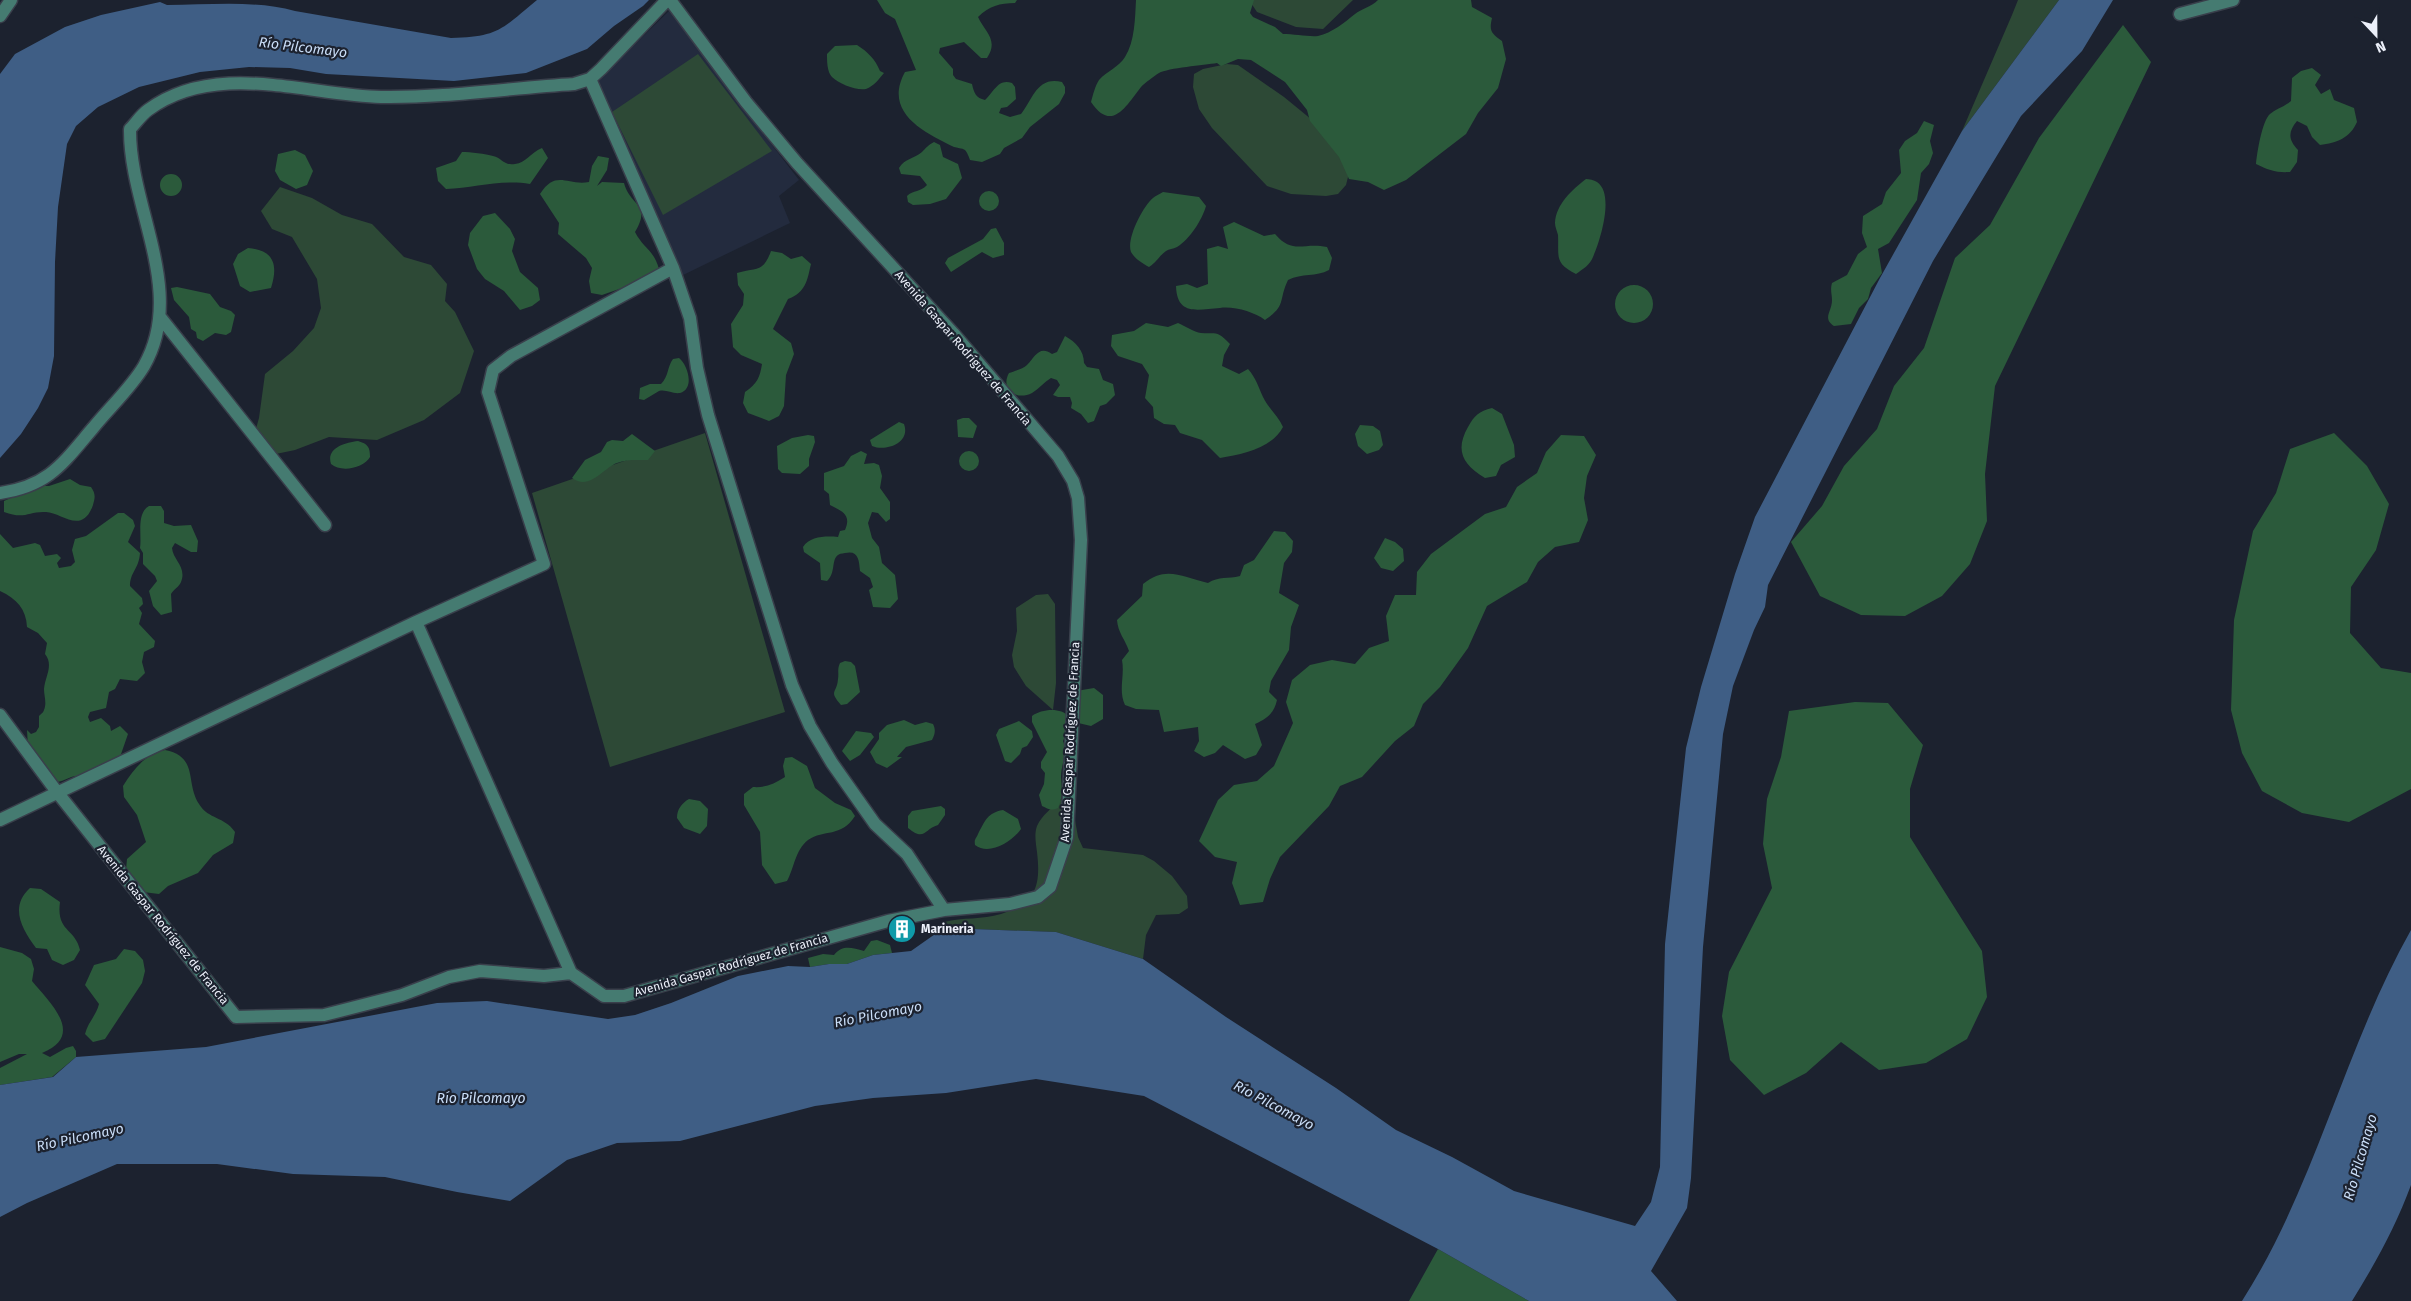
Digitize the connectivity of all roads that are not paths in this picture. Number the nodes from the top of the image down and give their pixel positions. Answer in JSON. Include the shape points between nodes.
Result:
{"nodes":[{"id":1,"x":11,"y":0,"type":"edge"},
{"id":2,"x":668,"y":0,"type":"edge"},
{"id":3,"x":2233,"y":0,"type":"edge"},
{"id":4,"x":2180,"y":14,"type":"dead end"},
{"id":5,"x":0,"y":16,"type":"edge"},
{"id":6,"x":590,"y":79,"type":"junction"},
{"id":7,"x":673,"y":268,"type":"junction"},
{"id":8,"x":160,"y":317,"type":"junction"},
{"id":9,"x":0,"y":494,"type":"edge"},
{"id":10,"x":325,"y":525,"type":"dead end"},
{"id":11,"x":416,"y":622,"type":"junction"},
{"id":12,"x":0,"y":715,"type":"edge"},
{"id":13,"x":57,"y":792,"type":"junction"},
{"id":14,"x":0,"y":820,"type":"edge"},
{"id":15,"x":944,"y":910,"type":"junction"},
{"id":16,"x":571,"y":973,"type":"junction"}],
"edges":[{"from":1,"to":5,"type":"street"},
{"from":2,"to":6,"type":"street"},
{"from":2,"to":15,"type":"street","name":"Avenida Gaspar Rodríguez de Francia","via":[[797,163],[953,333],[1058,456],[1073,481],[1078,498],[1081,540],[1068,837],[1050,887],[1038,897],[1010,904]]},
{"from":3,"to":4,"type":"street"},
{"from":6,"to":7,"type":"street"},
{"from":6,"to":8,"type":"street","via":[[574,84],[380,96],[263,82],[198,88],[170,96],[147,110],[130,129],[130,152],[156,261]]},
{"from":7,"to":11,"type":"street","via":[[511,356],[493,370],[488,392],[544,564]]},
{"from":7,"to":15,"type":"street","via":[[690,318],[708,415],[792,685],[810,726],[832,763],[875,824],[907,854]]},
{"from":8,"to":9,"type":"street","via":[[156,338],[143,367],[56,471],[30,486]]},
{"from":8,"to":10,"type":"street"},
{"from":11,"to":13,"type":"street"},
{"from":11,"to":16,"type":"street"},
{"from":12,"to":13,"type":"street"},
{"from":13,"to":14,"type":"street"},
{"from":13,"to":16,"type":"street","name":"Avenida Gaspar Rodríguez de Francia","via":[[236,1017],[324,1015],[402,995],[449,977],[480,971],[544,976]]},
{"from":15,"to":16,"type":"street","name":"Avenida Gaspar Rodríguez de Francia","via":[[888,921],[624,996],[604,996]]}]}
